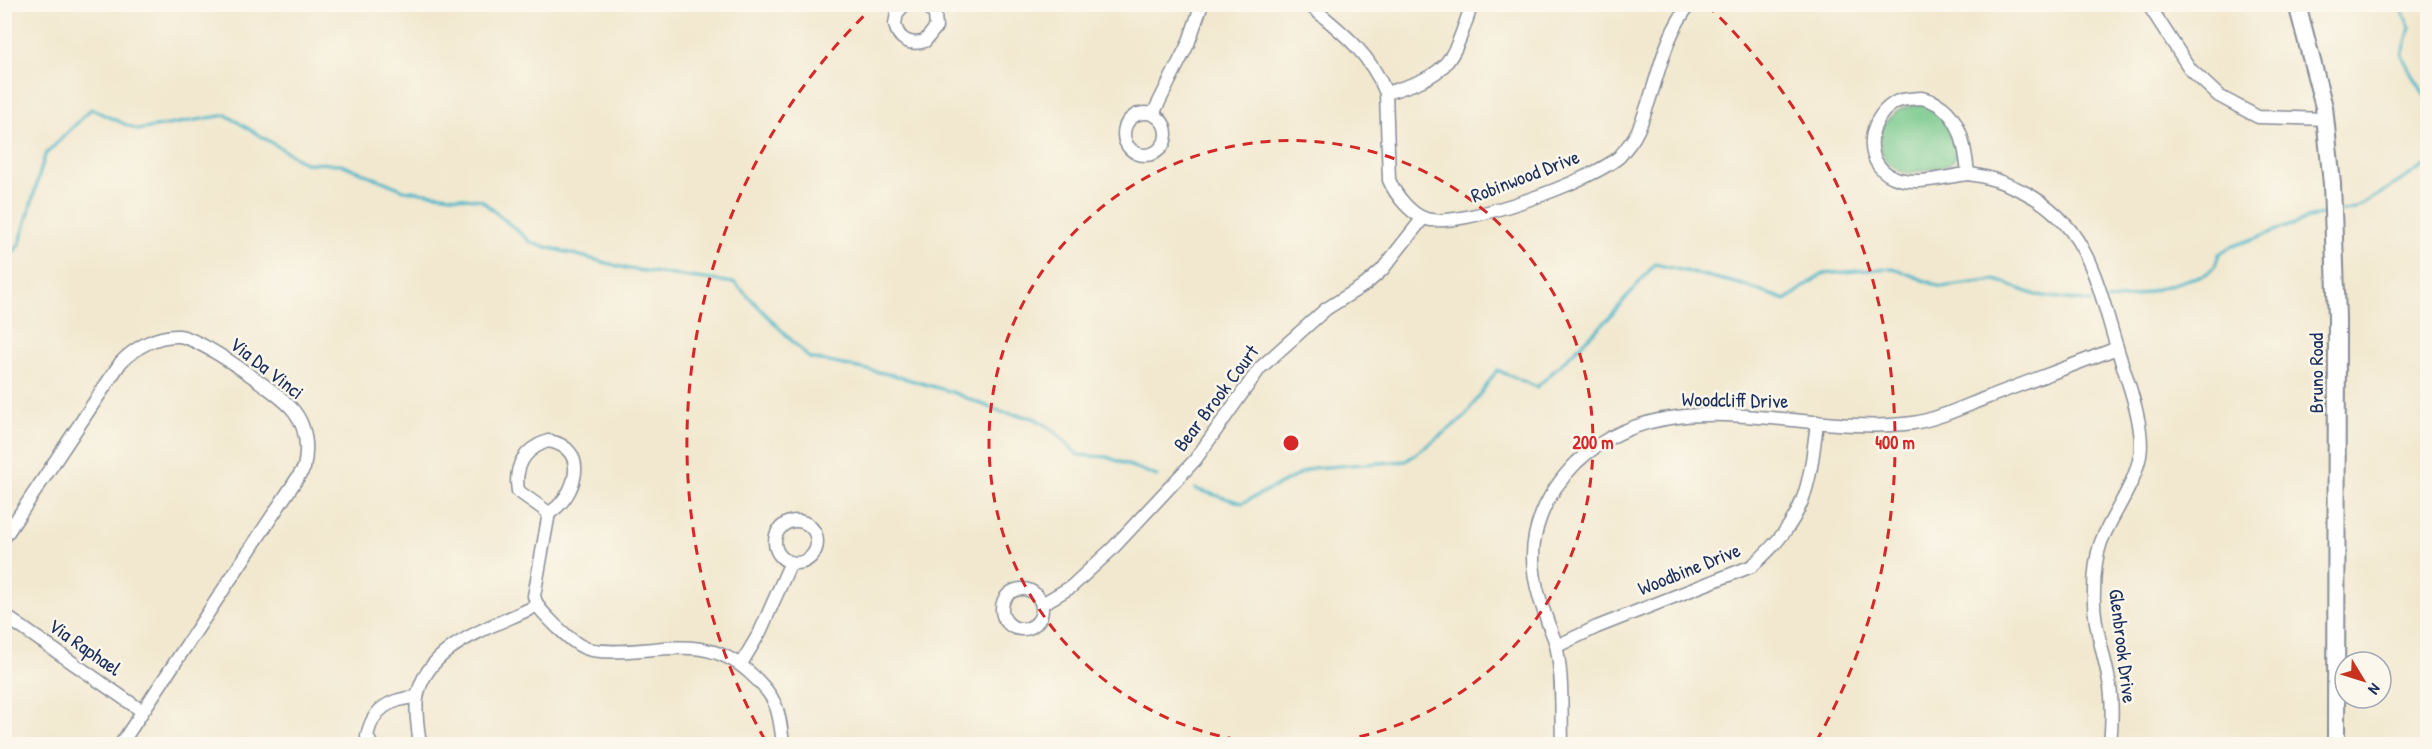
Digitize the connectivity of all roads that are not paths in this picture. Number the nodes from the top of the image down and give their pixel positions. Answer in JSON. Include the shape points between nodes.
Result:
{"nodes":[{"id":1,"x":905,"y":4,"type":"edge"},
{"id":2,"x":926,"y":4,"type":"edge"},
{"id":3,"x":1202,"y":4,"type":"edge"},
{"id":4,"x":1308,"y":4,"type":"edge"},
{"id":5,"x":1472,"y":4,"type":"edge"},
{"id":6,"x":1690,"y":4,"type":"edge"},
{"id":7,"x":2148,"y":4,"type":"edge"},
{"id":8,"x":2297,"y":4,"type":"edge"},
{"id":9,"x":1386,"y":93,"type":"junction"},
{"id":10,"x":1153,"y":114,"type":"dead end"},
{"id":11,"x":2326,"y":119,"type":"junction"},
{"id":12,"x":1968,"y":174,"type":"junction"},
{"id":13,"x":1423,"y":218,"type":"junction"},
{"id":14,"x":2117,"y":348,"type":"junction"},
{"id":15,"x":1817,"y":422,"type":"junction"},
{"id":16,"x":549,"y":513,"type":"junction"},
{"id":17,"x":4,"y":538,"type":"edge"},
{"id":18,"x":791,"y":562,"type":"dead end"},
{"id":19,"x":1042,"y":604,"type":"dead end"},
{"id":20,"x":536,"y":606,"type":"junction"},
{"id":21,"x":4,"y":615,"type":"edge"},
{"id":22,"x":1557,"y":646,"type":"junction"},
{"id":23,"x":741,"y":664,"type":"junction"},
{"id":24,"x":417,"y":697,"type":"junction"},
{"id":25,"x":142,"y":711,"type":"junction"},
{"id":26,"x":121,"y":744,"type":"edge"},
{"id":27,"x":371,"y":744,"type":"edge"},
{"id":28,"x":420,"y":744,"type":"edge"},
{"id":29,"x":783,"y":744,"type":"edge"},
{"id":30,"x":1562,"y":744,"type":"edge"},
{"id":31,"x":2110,"y":744,"type":"edge"},
{"id":32,"x":2336,"y":744,"type":"edge"}],
"edges":[{"from":1,"to":2,"type":"street","via":[[897,13],[895,24],[903,39],[913,44],[925,41],[936,27],[935,15]]},
{"from":3,"to":10,"type":"street","via":[[1188,44]]},
{"from":4,"to":9,"type":"street","via":[[1348,36],[1371,63]]},
{"from":5,"to":9,"type":"street","via":[[1449,62],[1438,74]]},
{"from":6,"to":13,"type":"street","name":"Robinwood Drive","via":[[1670,36],[1633,140],[1618,157],[1579,178],[1500,210],[1441,222]]},
{"from":7,"to":11,"type":"street","via":[[2190,69],[2219,96],[2258,117]]},
{"from":8,"to":11,"type":"street","name":"Bruno Road"},
{"from":9,"to":13,"type":"street","via":[[1389,180],[1404,202]]},
{"from":11,"to":32,"type":"street","name":"Bruno Road","via":[[2337,318]]},
{"from":12,"to":12,"type":"street","via":[[1910,181],[1889,176],[1870,150],[1879,119],[1887,108],[1902,100],[1927,99],[1942,108],[1960,128]]},
{"from":12,"to":14,"type":"street","name":"Glenbrook Drive","via":[[2011,185],[2037,199],[2077,237],[2090,261]]},
{"from":13,"to":19,"type":"street","name":"Bear Brook Court","via":[[1382,270],[1326,309],[1260,368],[1195,460],[1112,549],[1071,587]]},
{"from":14,"to":15,"type":"street","name":"Woodcliff Drive","via":[[1914,423]]},
{"from":14,"to":31,"type":"street","name":"Glenbrook Drive","via":[[2135,409],[2140,453],[2131,486],[2100,544],[2094,592],[2112,699]]},
{"from":15,"to":22,"type":"street","name":"Woodbine Drive","via":[[1810,481],[1800,506],[1772,547],[1752,566]]},
{"from":15,"to":22,"type":"street","name":"Woodcliff Drive","via":[[1716,414],[1683,416],[1615,434],[1587,453],[1552,492],[1535,535],[1533,570]]},
{"from":16,"to":16,"type":"street","via":[[558,508],[577,465],[572,452],[548,441],[532,446],[522,459],[516,480],[518,491]]},
{"from":16,"to":20,"type":"street","via":[[534,596]]},
{"from":17,"to":25,"type":"street","name":"Via Da Vinci","via":[[121,362],[145,343],[178,336],[199,341],[294,410],[308,448],[303,468]]},
{"from":18,"to":23,"type":"street"},
{"from":20,"to":23,"type":"street","via":[[568,638],[590,650],[701,647]]},
{"from":20,"to":24,"type":"street","via":[[452,646],[429,670]]},
{"from":21,"to":25,"type":"street","name":"Via Raphael"},
{"from":22,"to":30,"type":"street","name":"Woodcliff Drive"},
{"from":23,"to":29,"type":"street","via":[[764,685],[777,704]]},
{"from":24,"to":27,"type":"street","via":[[396,698],[375,716],[367,736]]},
{"from":24,"to":28,"type":"street"},
{"from":25,"to":26,"type":"street","name":"Via Da Vinci"}]}
